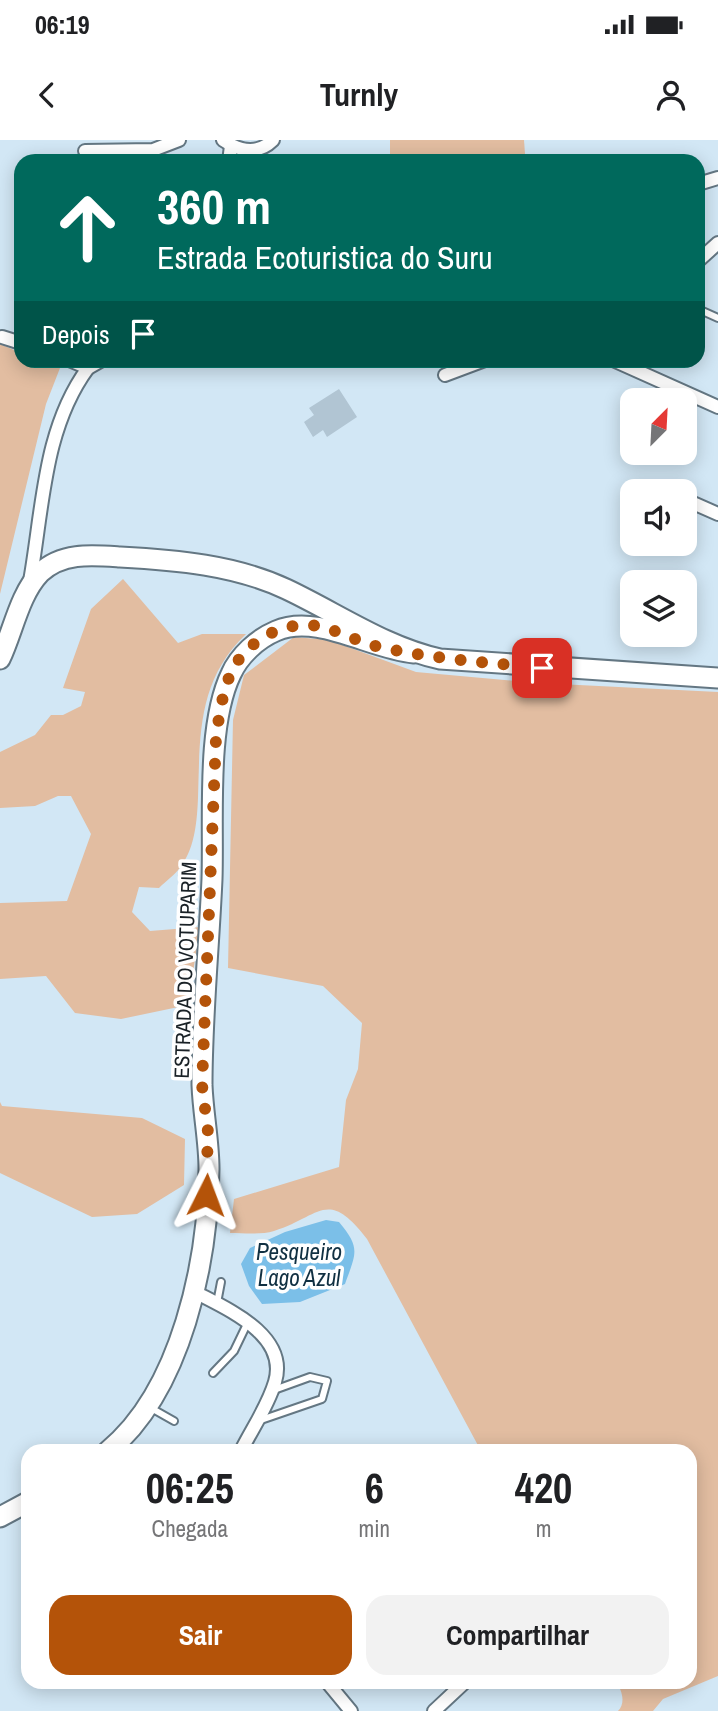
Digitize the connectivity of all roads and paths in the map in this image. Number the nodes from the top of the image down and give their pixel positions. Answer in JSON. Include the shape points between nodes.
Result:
{"nodes":[{"id":1,"x":179,"y":140,"type":"edge"},
{"id":2,"x":273,"y":140,"type":"edge"},
{"id":3,"x":227,"y":143,"type":"edge"},
{"id":4,"x":85,"y":151,"type":"dead end"},
{"id":5,"x":2,"y":337,"type":"dead end"},
{"id":6,"x":14,"y":341,"type":"edge"},
{"id":7,"x":88,"y":368,"type":"edge"},
{"id":8,"x":462,"y":368,"type":"edge"},
{"id":9,"x":631,"y":368,"type":"edge"},
{"id":10,"x":445,"y":374,"type":"dead end"},
{"id":11,"x":718,"y":407,"type":"edge"},
{"id":12,"x":697,"y":505,"type":"edge"},
{"id":13,"x":718,"y":514,"type":"edge"},
{"id":14,"x":29,"y":586,"type":"junction"},
{"id":15,"x":414,"y":653,"type":"junction"},
{"id":16,"x":0,"y":659,"type":"edge"},
{"id":17,"x":718,"y":678,"type":"edge"},
{"id":18,"x":221,"y":1282,"type":"dead end"},
{"id":19,"x":195,"y":1292,"type":"junction"},
{"id":20,"x":217,"y":1303,"type":"junction"},
{"id":21,"x":248,"y":1322,"type":"junction"},
{"id":22,"x":213,"y":1373,"type":"dead end"},
{"id":23,"x":272,"y":1391,"type":"junction"},
{"id":24,"x":148,"y":1406,"type":"junction"},
{"id":25,"x":174,"y":1421,"type":"dead end"},
{"id":26,"x":256,"y":1422,"type":"junction"},
{"id":27,"x":114,"y":1444,"type":"edge"},
{"id":28,"x":245,"y":1444,"type":"edge"},
{"id":29,"x":21,"y":1506,"type":"edge"},
{"id":30,"x":0,"y":1517,"type":"edge"},
{"id":31,"x":333,"y":1689,"type":"edge"},
{"id":32,"x":458,"y":1689,"type":"edge"},
{"id":33,"x":351,"y":1711,"type":"edge"},
{"id":34,"x":434,"y":1711,"type":"edge"}],
"edges":[{"from":1,"to":4,"type":"street","via":[[153,150]]},
{"from":2,"to":3,"type":"street","via":[[256,150]]},
{"from":5,"to":6,"type":"street"},
{"from":7,"to":14,"type":"street","via":[[68,403],[52,447]]},
{"from":8,"to":10,"type":"street"},
{"from":9,"to":11,"type":"street"},
{"from":12,"to":13,"type":"street"},
{"from":14,"to":15,"type":"street","via":[[59,561],[76,556],[207,565],[284,588]]},
{"from":14,"to":16,"type":"street"},
{"from":15,"to":17,"type":"street","via":[[565,670]]},
{"from":15,"to":19,"type":"street","name":"ESTRADA DO VOTUPARIM","via":[[381,648],[321,627],[295,626],[274,631],[258,642],[230,675],[219,717],[215,762],[202,1085],[209,1171]]},
{"from":18,"to":20,"type":"lane"},
{"from":19,"to":20,"type":"street"},
{"from":19,"to":24,"type":"street","name":"ESTRADA DO VOTUPARIM"},
{"from":20,"to":21,"type":"street"},
{"from":21,"to":22,"type":"lane","via":[[234,1351]]},
{"from":21,"to":23,"type":"street","via":[[272,1350],[277,1365]]},
{"from":23,"to":26,"type":"street"},
{"from":23,"to":26,"type":"lane","via":[[310,1377],[327,1381],[322,1399]]},
{"from":24,"to":25,"type":"lane"},
{"from":24,"to":27,"type":"street","name":"ESTRADA DO VOTUPARIM"},
{"from":26,"to":28,"type":"street"},
{"from":29,"to":30,"type":"street"},
{"from":31,"to":33,"type":"street"},
{"from":32,"to":34,"type":"street"}]}
